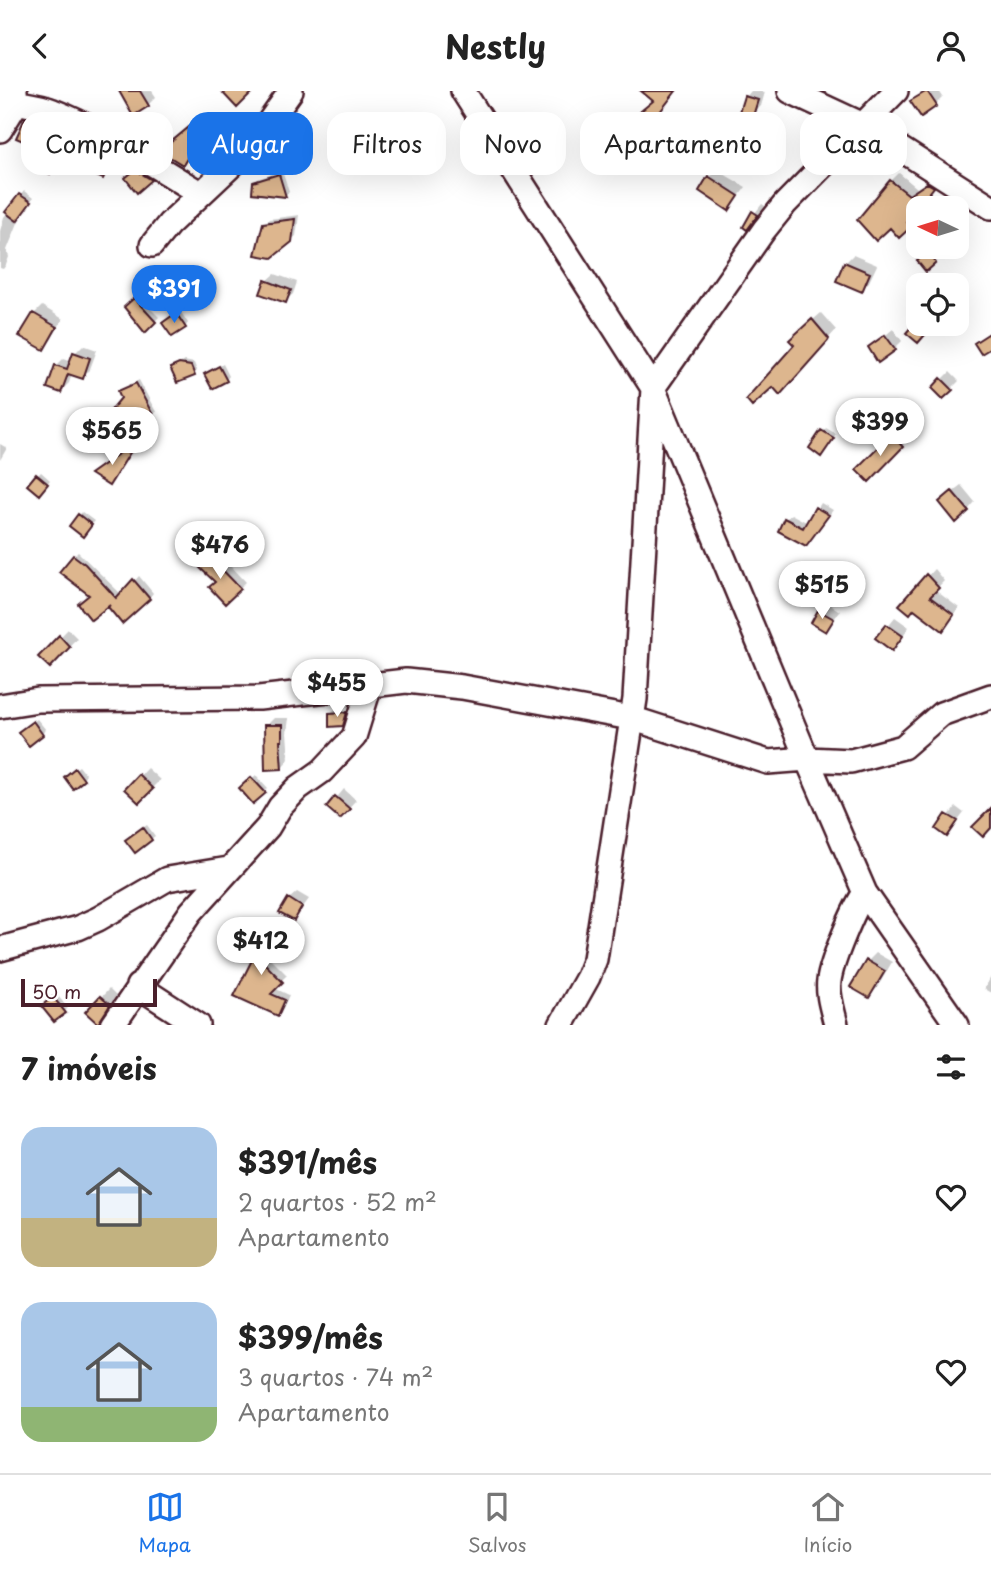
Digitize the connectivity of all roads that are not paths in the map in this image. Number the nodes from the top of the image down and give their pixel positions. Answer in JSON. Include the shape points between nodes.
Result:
{"nodes":[{"id":1,"x":291,"y":91,"type":"edge"},
{"id":2,"x":463,"y":91,"type":"edge"},
{"id":3,"x":789,"y":91,"type":"edge"},
{"id":4,"x":896,"y":91,"type":"edge"},
{"id":5,"x":10,"y":98,"type":"edge"},
{"id":6,"x":835,"y":112,"type":"edge"},
{"id":7,"x":876,"y":112,"type":"edge"},
{"id":8,"x":0,"y":130,"type":"edge"},
{"id":9,"x":907,"y":153,"type":"edge"},
{"id":10,"x":814,"y":175,"type":"edge"},
{"id":11,"x":200,"y":193,"type":"junction"},
{"id":12,"x":991,"y":207,"type":"edge"},
{"id":13,"x":152,"y":244,"type":"dead end"},
{"id":14,"x":653,"y":388,"type":"junction"},
{"id":15,"x":370,"y":685,"type":"junction"},
{"id":16,"x":991,"y":696,"type":"edge"},
{"id":17,"x":0,"y":706,"type":"edge"},
{"id":18,"x":631,"y":718,"type":"junction"},
{"id":19,"x":807,"y":759,"type":"junction"},
{"id":20,"x":228,"y":869,"type":"junction"},
{"id":21,"x":865,"y":893,"type":"junction"},
{"id":22,"x":0,"y":949,"type":"edge"},
{"id":23,"x":138,"y":986,"type":"junction"},
{"id":24,"x":113,"y":1025,"type":"edge"},
{"id":25,"x":198,"y":1025,"type":"edge"},
{"id":26,"x":561,"y":1025,"type":"edge"},
{"id":27,"x":836,"y":1025,"type":"edge"},
{"id":28,"x":957,"y":1025,"type":"edge"}],
"edges":[{"from":1,"to":11,"type":"street","via":[[252,146]]},
{"from":2,"to":14,"type":"street"},
{"from":3,"to":6,"type":"street"},
{"from":4,"to":7,"type":"street"},
{"from":5,"to":8,"type":"street"},
{"from":5,"to":11,"type":"street","via":[[89,127]]},
{"from":9,"to":12,"type":"street"},
{"from":10,"to":14,"type":"street","via":[[764,230]]},
{"from":11,"to":13,"type":"street"},
{"from":14,"to":18,"type":"street"},
{"from":14,"to":19,"type":"street"},
{"from":15,"to":17,"type":"street","via":[[259,698],[38,700]]},
{"from":15,"to":18,"type":"street","via":[[436,683]]},
{"from":15,"to":20,"type":"street","via":[[354,737],[322,771],[298,788]]},
{"from":16,"to":19,"type":"street","via":[[941,714],[903,747],[851,761]]},
{"from":18,"to":19,"type":"street","via":[[752,759]]},
{"from":18,"to":26,"type":"street","via":[[595,959]]},
{"from":19,"to":21,"type":"street"},
{"from":20,"to":22,"type":"street","via":[[167,879],[78,928]]},
{"from":20,"to":23,"type":"street"},
{"from":21,"to":27,"type":"street","via":[[830,973]]},
{"from":21,"to":28,"type":"street"},
{"from":23,"to":24,"type":"street"},
{"from":23,"to":25,"type":"street"}]}
